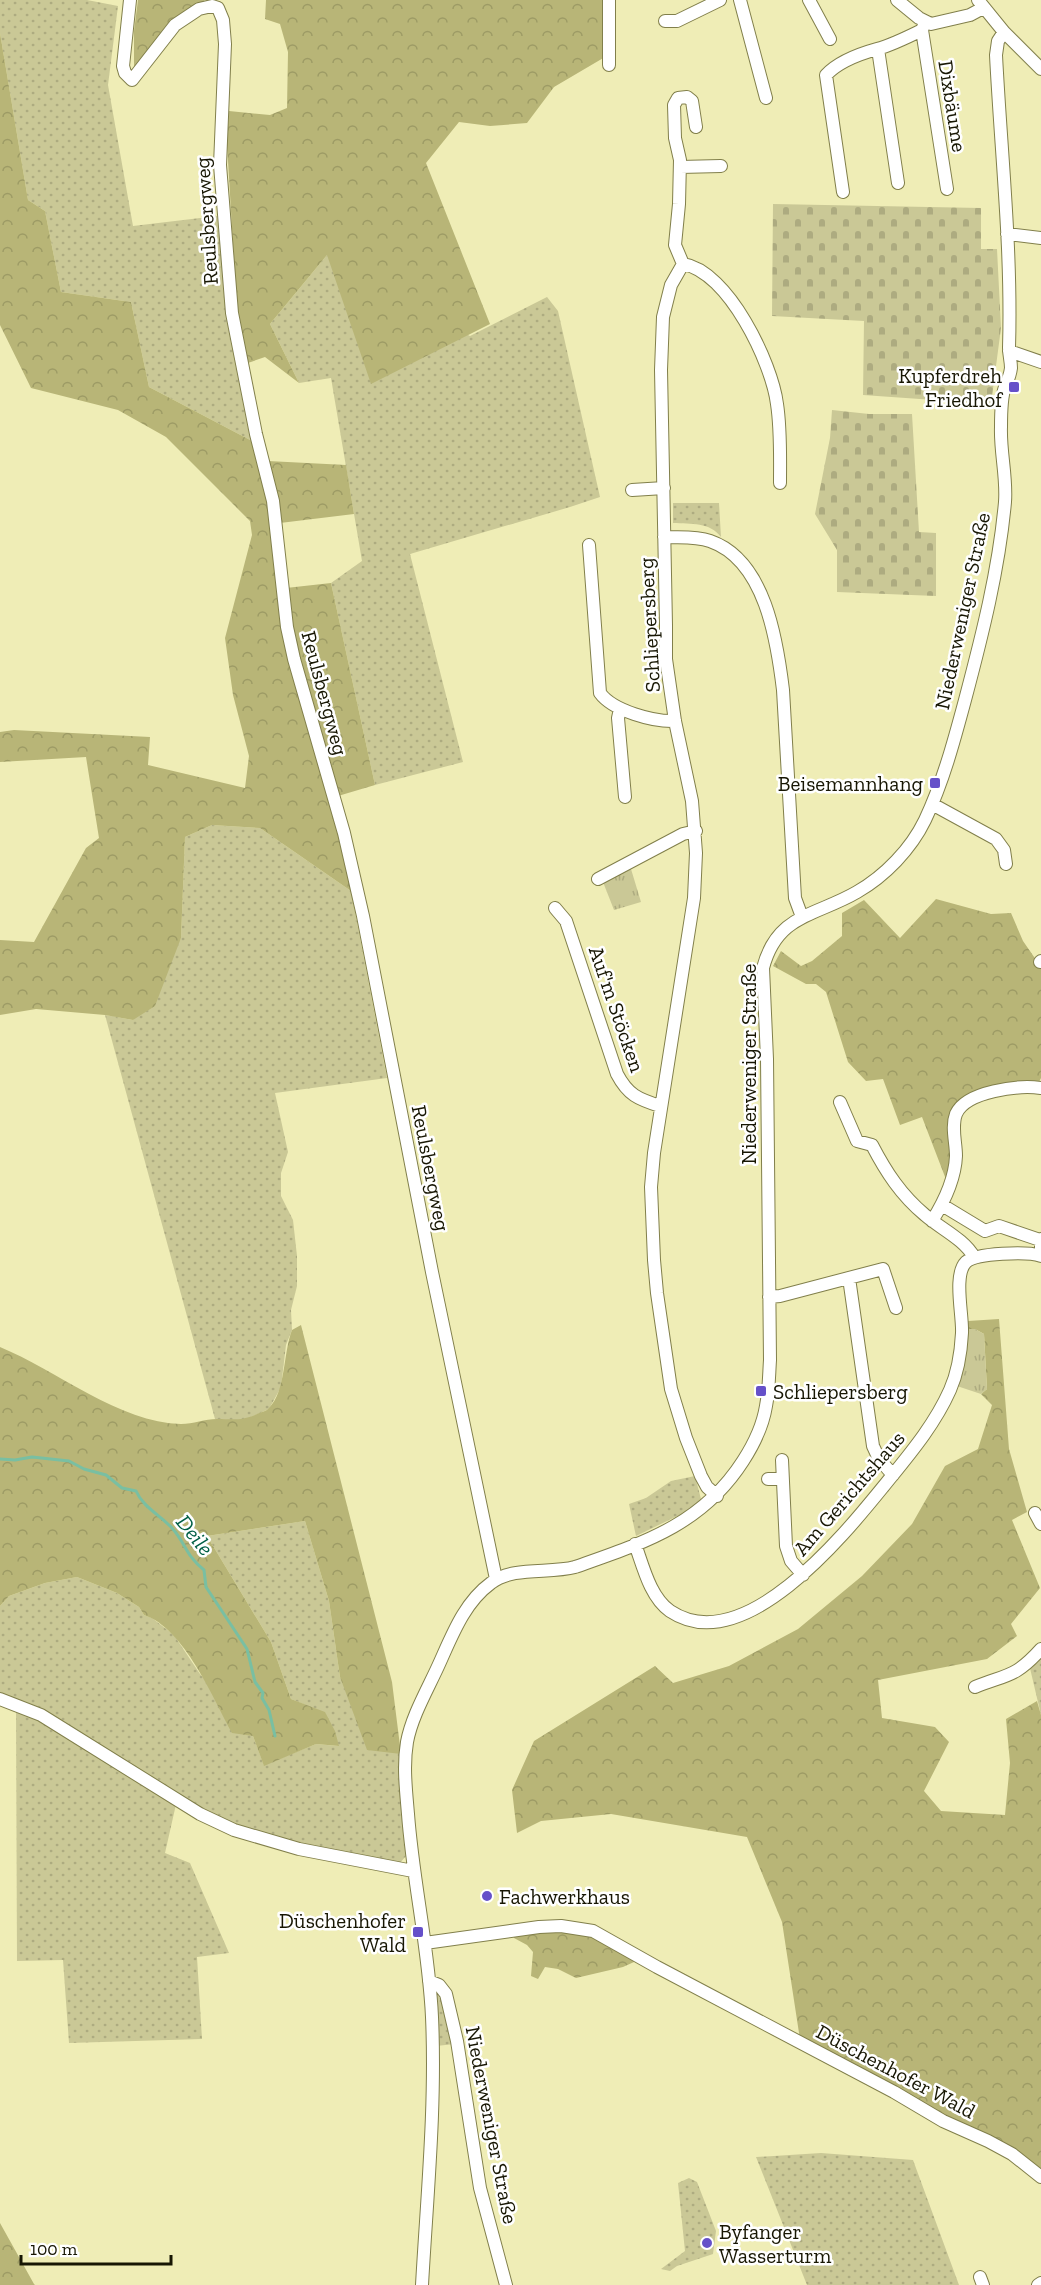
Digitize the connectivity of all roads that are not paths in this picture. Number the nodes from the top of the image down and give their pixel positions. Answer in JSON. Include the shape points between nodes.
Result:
{"nodes":[{"id":1,"x":130,"y":0,"type":"edge"},
{"id":2,"x":609,"y":0,"type":"edge"},
{"id":3,"x":720,"y":0,"type":"edge"},
{"id":4,"x":740,"y":0,"type":"edge"},
{"id":5,"x":809,"y":0,"type":"edge"},
{"id":6,"x":897,"y":0,"type":"edge"},
{"id":7,"x":980,"y":4,"type":"edge"},
{"id":8,"x":665,"y":21,"type":"dead end"},
{"id":9,"x":923,"y":26,"type":"junction"},
{"id":10,"x":1004,"y":32,"type":"junction"},
{"id":11,"x":830,"y":39,"type":"dead end"},
{"id":12,"x":878,"y":49,"type":"junction"},
{"id":13,"x":609,"y":65,"type":"dead end"},
{"id":14,"x":1041,"y":69,"type":"edge"},
{"id":15,"x":766,"y":98,"type":"dead end"},
{"id":16,"x":696,"y":127,"type":"dead end"},
{"id":17,"x":721,"y":166,"type":"dead end"},
{"id":18,"x":680,"y":167,"type":"junction"},
{"id":19,"x":897,"y":183,"type":"dead end"},
{"id":20,"x":947,"y":189,"type":"dead end"},
{"id":21,"x":843,"y":192,"type":"dead end"},
{"id":22,"x":1006,"y":234,"type":"junction"},
{"id":23,"x":1041,"y":238,"type":"edge"},
{"id":24,"x":683,"y":264,"type":"junction"},
{"id":25,"x":1009,"y":353,"type":"junction"},
{"id":26,"x":1041,"y":362,"type":"edge"},
{"id":27,"x":780,"y":483,"type":"dead end"},
{"id":28,"x":664,"y":488,"type":"junction"},
{"id":29,"x":632,"y":490,"type":"dead end"},
{"id":30,"x":664,"y":537,"type":"junction"},
{"id":31,"x":589,"y":545,"type":"dead end"},
{"id":32,"x":620,"y":709,"type":"junction"},
{"id":33,"x":675,"y":721,"type":"junction"},
{"id":34,"x":625,"y":797,"type":"dead end"},
{"id":35,"x":932,"y":804,"type":"junction"},
{"id":36,"x":696,"y":831,"type":"junction"},
{"id":37,"x":1006,"y":864,"type":"dead end"},
{"id":38,"x":598,"y":879,"type":"dead end"},
{"id":39,"x":555,"y":908,"type":"dead end"},
{"id":40,"x":802,"y":917,"type":"junction"},
{"id":41,"x":1038,"y":1088,"type":"edge"},
{"id":42,"x":840,"y":1102,"type":"dead end"},
{"id":43,"x":660,"y":1106,"type":"junction"},
{"id":44,"x":942,"y":1204,"type":"junction"},
{"id":45,"x":932,"y":1221,"type":"junction"},
{"id":46,"x":1041,"y":1239,"type":"edge"},
{"id":47,"x":1041,"y":1256,"type":"edge"},
{"id":48,"x":974,"y":1257,"type":"junction"},
{"id":49,"x":849,"y":1278,"type":"junction"},
{"id":50,"x":769,"y":1297,"type":"junction"},
{"id":51,"x":896,"y":1308,"type":"dead end"},
{"id":52,"x":782,"y":1460,"type":"dead end"},
{"id":53,"x":892,"y":1475,"type":"junction"},
{"id":54,"x":768,"y":1479,"type":"dead end"},
{"id":55,"x":781,"y":1479,"type":"junction"},
{"id":56,"x":717,"y":1496,"type":"junction"},
{"id":57,"x":635,"y":1544,"type":"junction"},
{"id":58,"x":803,"y":1575,"type":"junction"},
{"id":59,"x":496,"y":1579,"type":"junction"},
{"id":60,"x":1041,"y":1649,"type":"edge"},
{"id":61,"x":975,"y":1687,"type":"dead end"},
{"id":62,"x":0,"y":1699,"type":"edge"},
{"id":63,"x":413,"y":1871,"type":"junction"},
{"id":64,"x":425,"y":1943,"type":"junction"},
{"id":65,"x":429,"y":1981,"type":"junction"},
{"id":66,"x":1041,"y":2177,"type":"edge"},
{"id":67,"x":422,"y":2285,"type":"edge"},
{"id":68,"x":506,"y":2285,"type":"edge"}],
"edges":[{"from":1,"to":59,"type":"street","name":"Reulsbergweg","via":[[123,66],[132,80],[167,33],[190,14],[212,6],[222,15],[225,44],[220,165],[232,313],[273,501],[287,627],[363,916]]},
{"from":2,"to":13,"type":"street"},
{"from":3,"to":8,"type":"street","via":[[677,21]]},
{"from":4,"to":15,"type":"street"},
{"from":5,"to":11,"type":"street"},
{"from":6,"to":9,"type":"street"},
{"from":7,"to":9,"type":"street","via":[[970,15]]},
{"from":7,"to":10,"type":"street"},
{"from":9,"to":12,"type":"street"},
{"from":9,"to":20,"type":"street","name":"Dixbäume"},
{"from":10,"to":14,"type":"street"},
{"from":10,"to":22,"type":"street","name":"Niederweniger Straße","via":[[996,55]]},
{"from":12,"to":19,"type":"street"},
{"from":12,"to":21,"type":"street","via":[[844,62],[826,75]]},
{"from":16,"to":18,"type":"street","via":[[692,101],[678,98],[674,105]]},
{"from":17,"to":18,"type":"street"},
{"from":18,"to":24,"type":"street","via":[[675,244]]},
{"from":22,"to":23,"type":"street"},
{"from":22,"to":25,"type":"street","name":"Niederweniger Straße","via":[[1011,308]]},
{"from":24,"to":27,"type":"street","via":[[700,269],[727,294],[768,366],[777,403]]},
{"from":24,"to":28,"type":"street","name":"Schliepersberg","via":[[663,317]]},
{"from":25,"to":26,"type":"street"},
{"from":25,"to":35,"type":"street","name":"Niederweniger Straße","via":[[1000,381],[1005,387],[1000,428],[1005,503],[995,565],[977,656]]},
{"from":28,"to":29,"type":"street"},
{"from":28,"to":30,"type":"street","name":"Schliepersberg"},
{"from":30,"to":33,"type":"street","name":"Schliepersberg","via":[[666,659]]},
{"from":30,"to":40,"type":"street","via":[[695,538],[723,547],[747,568],[761,595],[779,658],[795,898]]},
{"from":31,"to":32,"type":"street","via":[[600,693]]},
{"from":32,"to":33,"type":"street","via":[[664,722]]},
{"from":32,"to":34,"type":"street"},
{"from":33,"to":36,"type":"street","name":"Schliepersberg"},
{"from":35,"to":37,"type":"street","via":[[996,839],[1004,850]]},
{"from":35,"to":40,"type":"street","name":"Niederweniger Straße","via":[[918,834],[880,875],[840,901]]},
{"from":36,"to":38,"type":"street","via":[[683,834]]},
{"from":36,"to":43,"type":"street","name":"Schliepersberg","via":[[694,898]]},
{"from":39,"to":43,"type":"street","name":"Auf'm Stöcken","via":[[566,921],[624,1088]]},
{"from":40,"to":50,"type":"street","name":"Niederweniger Straße","via":[[775,939],[764,968]]},
{"from":41,"to":44,"type":"street","via":[[1001,1090],[962,1105],[954,1122],[955,1164]]},
{"from":42,"to":45,"type":"street","via":[[856,1141],[872,1145],[894,1184]]},
{"from":43,"to":56,"type":"street","name":"Schliepersberg","via":[[651,1187],[657,1293],[680,1418],[700,1476]]},
{"from":44,"to":45,"type":"street"},
{"from":44,"to":46,"type":"street","via":[[985,1231],[999,1226]]},
{"from":45,"to":48,"type":"street"},
{"from":46,"to":47,"type":"street"},
{"from":47,"to":48,"type":"street","via":[[1027,1253]]},
{"from":48,"to":53,"type":"street","name":"Am Gerichtshaus","via":[[960,1270],[962,1335],[954,1380],[943,1405]]},
{"from":49,"to":50,"type":"street"},
{"from":49,"to":51,"type":"street","via":[[883,1269]]},
{"from":49,"to":53,"type":"street","via":[[873,1446]]},
{"from":50,"to":56,"type":"street","name":"Niederweniger Straße","via":[[766,1406],[752,1445]]},
{"from":52,"to":55,"type":"street"},
{"from":53,"to":58,"type":"street","name":"Am Gerichtshaus","via":[[832,1547]]},
{"from":54,"to":55,"type":"street"},
{"from":55,"to":58,"type":"street","via":[[787,1552]]},
{"from":56,"to":57,"type":"street","name":"Niederweniger Straße","via":[[678,1525]]},
{"from":57,"to":58,"type":"street","name":"Am Gerichtshaus","via":[[661,1603],[692,1621],[710,1622],[735,1616],[760,1605]]},
{"from":57,"to":59,"type":"street","name":"Niederweniger Straße","via":[[565,1570]]},
{"from":59,"to":63,"type":"street","name":"Niederweniger Straße","via":[[481,1591],[454,1630],[408,1735],[405,1769]]},
{"from":60,"to":61,"type":"street","via":[[1010,1676]]},
{"from":62,"to":63,"type":"street","via":[[40,1715],[200,1814],[234,1830],[299,1849]]},
{"from":63,"to":64,"type":"street","name":"Niederweniger Straße"},
{"from":64,"to":65,"type":"street","name":"Niederweniger Straße"},
{"from":64,"to":66,"type":"street","name":"Düschenhofer Wald","via":[[538,1927],[593,1931],[943,2121],[1012,2154]]},
{"from":65,"to":67,"type":"street","name":"Niederweniger Straße","via":[[430,2132]]},
{"from":65,"to":68,"type":"street","name":"Niederweniger Straße","via":[[442,1987],[449,2006],[480,2188]]}]}
